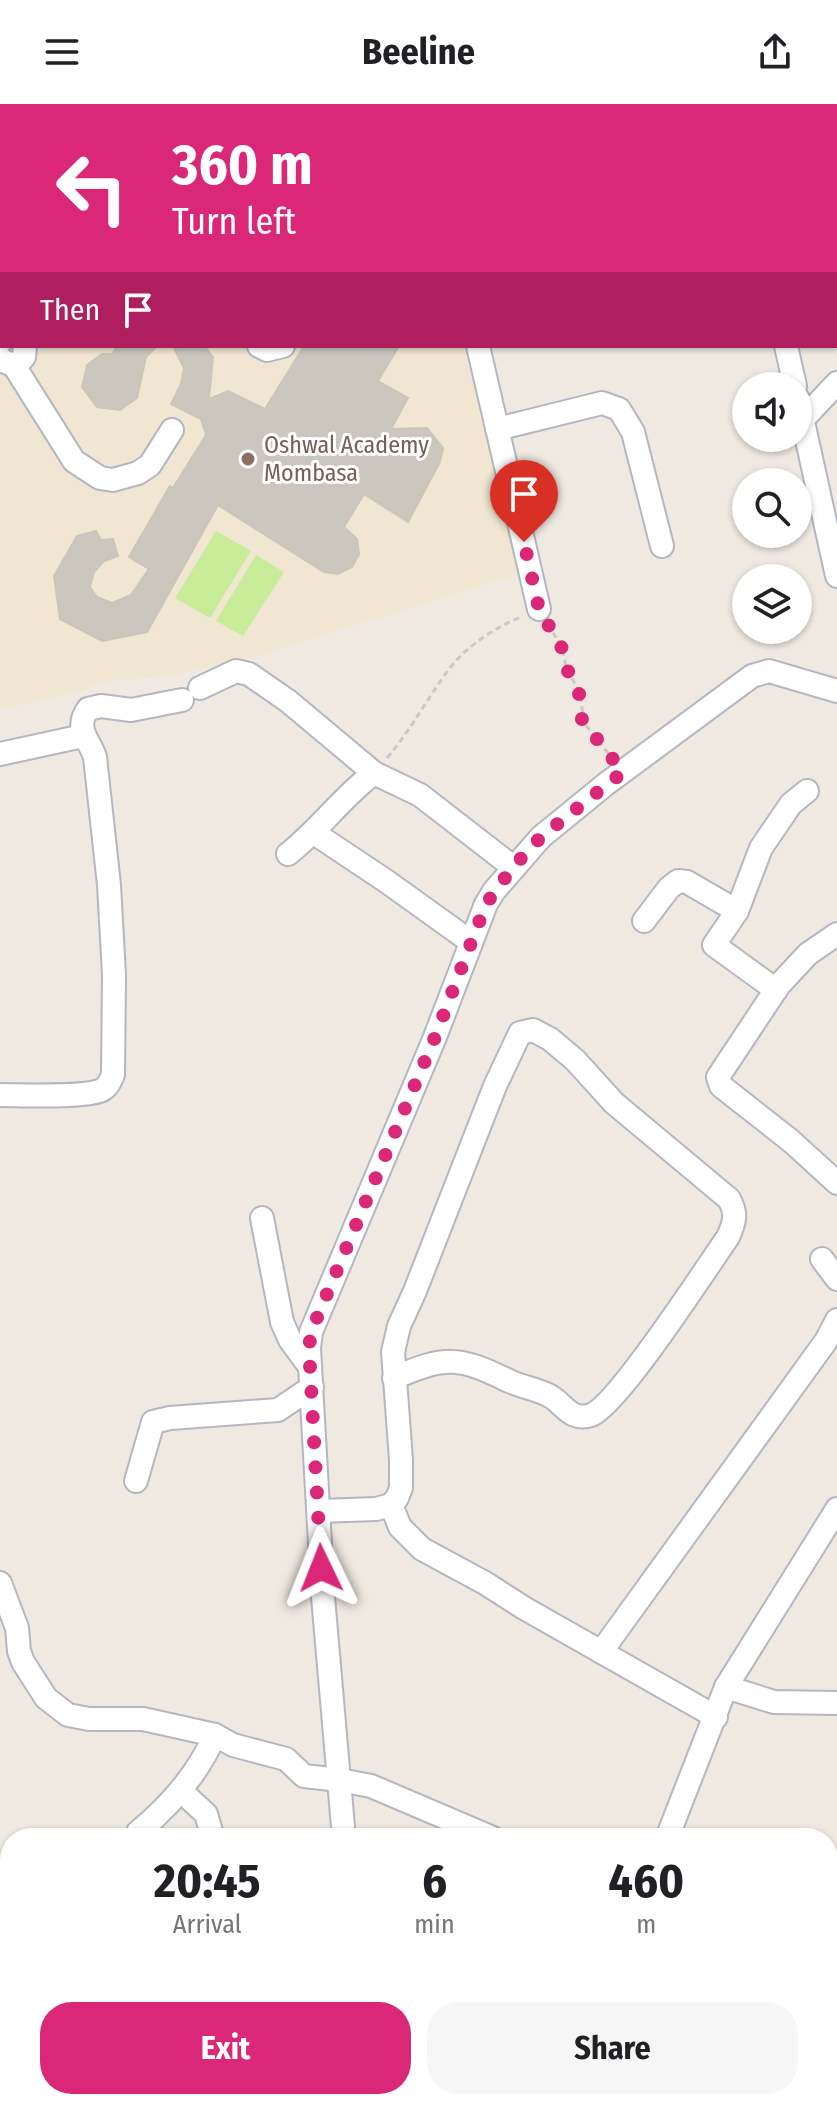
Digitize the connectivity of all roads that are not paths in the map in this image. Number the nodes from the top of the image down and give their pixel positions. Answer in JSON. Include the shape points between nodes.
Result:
{"nodes":[{"id":1,"x":478,"y":348,"type":"edge"},
{"id":2,"x":786,"y":348,"type":"edge"},
{"id":3,"x":19,"y":353,"type":"edge"},
{"id":4,"x":792,"y":372,"type":"edge"},
{"id":5,"x":837,"y":383,"type":"edge"},
{"id":6,"x":812,"y":401,"type":"edge"},
{"id":7,"x":497,"y":429,"type":"junction"},
{"id":8,"x":172,"y":430,"type":"dead end"},
{"id":9,"x":809,"y":452,"type":"edge"},
{"id":10,"x":662,"y":546,"type":"dead end"},
{"id":11,"x":837,"y":576,"type":"edge"},
{"id":12,"x":539,"y":609,"type":"road end"},
{"id":13,"x":837,"y":691,"type":"edge"},
{"id":14,"x":83,"y":736,"type":"junction"},
{"id":15,"x":0,"y":754,"type":"edge"},
{"id":16,"x":374,"y":773,"type":"junction"},
{"id":17,"x":807,"y":791,"type":"dead end"},
{"id":18,"x":314,"y":833,"type":"junction"},
{"id":19,"x":288,"y":854,"type":"dead end"},
{"id":20,"x":513,"y":867,"type":"junction"},
{"id":21,"x":737,"y":911,"type":"junction"},
{"id":22,"x":644,"y":921,"type":"dead end"},
{"id":23,"x":837,"y":934,"type":"edge"},
{"id":24,"x":471,"y":942,"type":"junction"},
{"id":25,"x":776,"y":990,"type":"junction"},
{"id":26,"x":0,"y":1095,"type":"edge"},
{"id":27,"x":837,"y":1183,"type":"edge"},
{"id":28,"x":262,"y":1218,"type":"dead end"},
{"id":29,"x":822,"y":1259,"type":"dead end"},
{"id":30,"x":837,"y":1279,"type":"edge"},
{"id":31,"x":837,"y":1320,"type":"edge"},
{"id":32,"x":312,"y":1378,"type":"junction"},
{"id":33,"x":394,"y":1378,"type":"junction"},
{"id":34,"x":136,"y":1481,"type":"dead end"},
{"id":35,"x":391,"y":1505,"type":"junction"},
{"id":36,"x":837,"y":1509,"type":"edge"},
{"id":37,"x":319,"y":1511,"type":"junction"},
{"id":38,"x":0,"y":1583,"type":"edge"},
{"id":39,"x":601,"y":1652,"type":"junction"},
{"id":40,"x":726,"y":1687,"type":"junction"},
{"id":41,"x":837,"y":1703,"type":"edge"},
{"id":42,"x":716,"y":1717,"type":"junction"},
{"id":43,"x":215,"y":1735,"type":"junction"},
{"id":44,"x":340,"y":1780,"type":"junction"},
{"id":45,"x":181,"y":1791,"type":"junction"},
{"id":46,"x":142,"y":1828,"type":"edge"},
{"id":47,"x":208,"y":1828,"type":"edge"},
{"id":48,"x":343,"y":1828,"type":"edge"},
{"id":49,"x":470,"y":1828,"type":"edge"},
{"id":50,"x":671,"y":1828,"type":"edge"}],
"edges":[{"from":1,"to":7,"type":"street"},
{"from":2,"to":4,"type":"street"},
{"from":3,"to":8,"type":"street","via":[[74,461],[100,478],[138,473],[150,465]]},
{"from":5,"to":6,"type":"street"},
{"from":7,"to":10,"type":"street","via":[[602,403],[619,409],[633,432]]},
{"from":7,"to":12,"type":"street"},
{"from":9,"to":11,"type":"street"},
{"from":13,"to":20,"type":"street","via":[[780,672],[752,676],[541,837]]},
{"from":14,"to":15,"type":"street"},
{"from":14,"to":16,"type":"street","via":[[84,715],[94,707],[131,710],[191,694],[236,671],[288,701]]},
{"from":14,"to":26,"type":"street","via":[[95,757],[109,885],[113,1075],[107,1087],[97,1091]]},
{"from":16,"to":18,"type":"street","via":[[342,799]]},
{"from":16,"to":20,"type":"street","via":[[420,795]]},
{"from":17,"to":21,"type":"street","via":[[791,804],[761,848]]},
{"from":18,"to":19,"type":"street"},
{"from":18,"to":24,"type":"street"},
{"from":20,"to":24,"type":"street","via":[[486,904]]},
{"from":21,"to":22,"type":"street","via":[[678,881]]},
{"from":21,"to":25,"type":"street","via":[[714,945]]},
{"from":23,"to":25,"type":"street","via":[[808,954]]},
{"from":24,"to":32,"type":"street","via":[[311,1332]]},
{"from":25,"to":27,"type":"street","via":[[721,1070],[719,1081]]},
{"from":28,"to":32,"type":"street","via":[[282,1322]]},
{"from":29,"to":30,"type":"street"},
{"from":31,"to":39,"type":"street"},
{"from":32,"to":34,"type":"street","via":[[278,1410],[153,1422]]},
{"from":32,"to":37,"type":"street"},
{"from":33,"to":33,"type":"street","via":[[399,1326],[495,1086],[515,1041],[526,1030],[550,1039],[614,1103],[729,1199],[735,1219],[728,1237],[601,1409],[580,1417],[551,1396],[457,1361]]},
{"from":33,"to":35,"type":"street","via":[[401,1488]]},
{"from":35,"to":37,"type":"street"},
{"from":35,"to":39,"type":"street","via":[[400,1527],[422,1549]]},
{"from":36,"to":40,"type":"street"},
{"from":37,"to":44,"type":"street"},
{"from":38,"to":43,"type":"street","via":[[23,1662],[46,1698],[68,1715],[143,1719]]},
{"from":39,"to":42,"type":"street"},
{"from":40,"to":41,"type":"street","via":[[774,1702]]},
{"from":40,"to":42,"type":"street"},
{"from":42,"to":50,"type":"street"},
{"from":43,"to":44,"type":"street","via":[[286,1759],[304,1776]]},
{"from":43,"to":45,"type":"street"},
{"from":44,"to":48,"type":"street"},
{"from":44,"to":49,"type":"street","via":[[371,1786]]},
{"from":45,"to":46,"type":"street"},
{"from":45,"to":47,"type":"street","via":[[206,1814]]}]}
